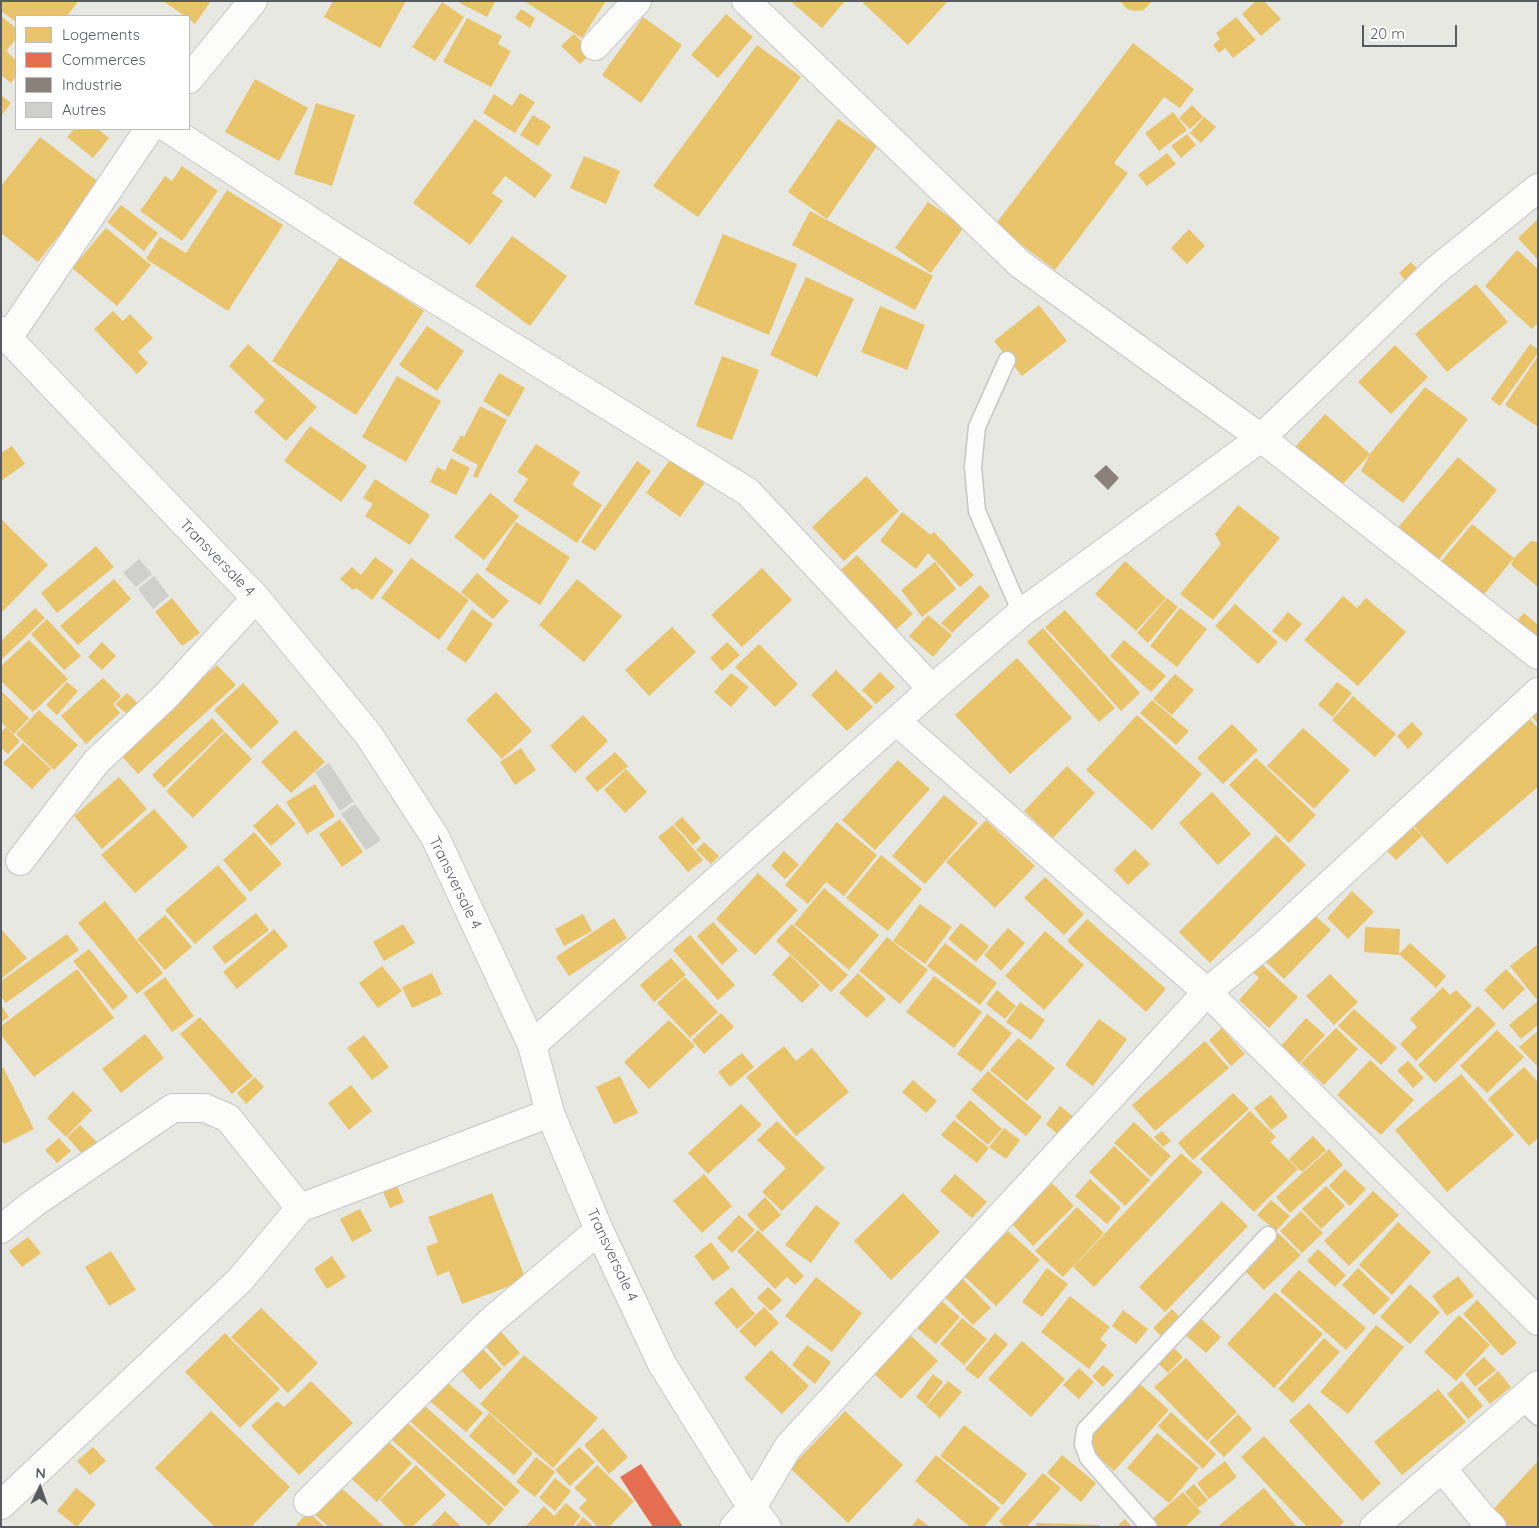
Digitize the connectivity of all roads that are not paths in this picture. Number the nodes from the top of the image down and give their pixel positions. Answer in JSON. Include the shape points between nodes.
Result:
{"nodes":[{"id":1,"x":253,"y":1,"type":"edge"},
{"id":2,"x":637,"y":1,"type":"edge"},
{"id":3,"x":746,"y":1,"type":"edge"},
{"id":4,"x":595,"y":46,"type":"dead end"},
{"id":5,"x":190,"y":78,"type":"edge"},
{"id":6,"x":148,"y":130,"type":"edge"},
{"id":7,"x":171,"y":130,"type":"edge"},
{"id":8,"x":1538,"y":188,"type":"edge"},
{"id":9,"x":5,"y":334,"type":"edge"},
{"id":10,"x":1007,"y":360,"type":"dead end"},
{"id":11,"x":1261,"y":438,"type":"junction"},
{"id":12,"x":256,"y":598,"type":"junction"},
{"id":13,"x":1021,"y":613,"type":"junction"},
{"id":14,"x":1538,"y":655,"type":"edge"},
{"id":15,"x":932,"y":689,"type":"junction"},
{"id":16,"x":1538,"y":692,"type":"edge"},
{"id":17,"x":896,"y":721,"type":"junction"},
{"id":18,"x":20,"y":861,"type":"dead end"},
{"id":19,"x":1207,"y":992,"type":"junction"},
{"id":20,"x":532,"y":1045,"type":"junction"},
{"id":21,"x":550,"y":1113,"type":"junction"},
{"id":22,"x":300,"y":1208,"type":"junction"},
{"id":23,"x":1,"y":1229,"type":"edge"},
{"id":24,"x":599,"y":1230,"type":"junction"},
{"id":25,"x":1268,"y":1235,"type":"dead end"},
{"id":26,"x":1538,"y":1321,"type":"edge"},
{"id":27,"x":1532,"y":1400,"type":"edge"},
{"id":28,"x":1442,"y":1468,"type":"junction"},
{"id":29,"x":308,"y":1502,"type":"dead end"},
{"id":30,"x":1,"y":1505,"type":"edge"},
{"id":31,"x":751,"y":1520,"type":"edge"},
{"id":32,"x":1149,"y":1527,"type":"edge"},
{"id":33,"x":1374,"y":1527,"type":"edge"},
{"id":34,"x":1492,"y":1527,"type":"edge"}],
"edges":[{"from":1,"to":5,"type":"street"},
{"from":2,"to":4,"type":"street"},
{"from":3,"to":11,"type":"street","via":[[1020,264]]},
{"from":6,"to":9,"type":"street"},
{"from":7,"to":15,"type":"street","via":[[346,244],[748,492]]},
{"from":8,"to":11,"type":"street","via":[[1434,272]]},
{"from":9,"to":12,"type":"street","name":"Transversale 4"},
{"from":10,"to":13,"type":"lane","via":[[977,427],[973,467],[977,511]]},
{"from":11,"to":13,"type":"street"},
{"from":11,"to":14,"type":"street"},
{"from":12,"to":18,"type":"street","via":[[166,696],[96,762]]},
{"from":12,"to":20,"type":"street","name":"Transversale 4","via":[[368,734],[435,838]]},
{"from":13,"to":15,"type":"street"},
{"from":15,"to":17,"type":"street"},
{"from":16,"to":19,"type":"street","via":[[1264,944]]},
{"from":17,"to":19,"type":"street"},
{"from":17,"to":20,"type":"street"},
{"from":19,"to":26,"type":"street"},
{"from":19,"to":31,"type":"street","via":[[788,1446]]},
{"from":20,"to":21,"type":"street","name":"Transversale 4"},
{"from":21,"to":22,"type":"street"},
{"from":21,"to":24,"type":"street","name":"Transversale 4"},
{"from":22,"to":23,"type":"street","via":[[228,1118],[205,1108],[173,1108]]},
{"from":22,"to":30,"type":"street","via":[[240,1280]]},
{"from":24,"to":29,"type":"street","via":[[491,1321]]},
{"from":24,"to":31,"type":"street","name":"Transversale 4","via":[[662,1364]]},
{"from":25,"to":32,"type":"lane","via":[[1085,1430],[1083,1444],[1088,1458]]},
{"from":27,"to":28,"type":"street"},
{"from":28,"to":33,"type":"street"},
{"from":28,"to":34,"type":"street"}]}
